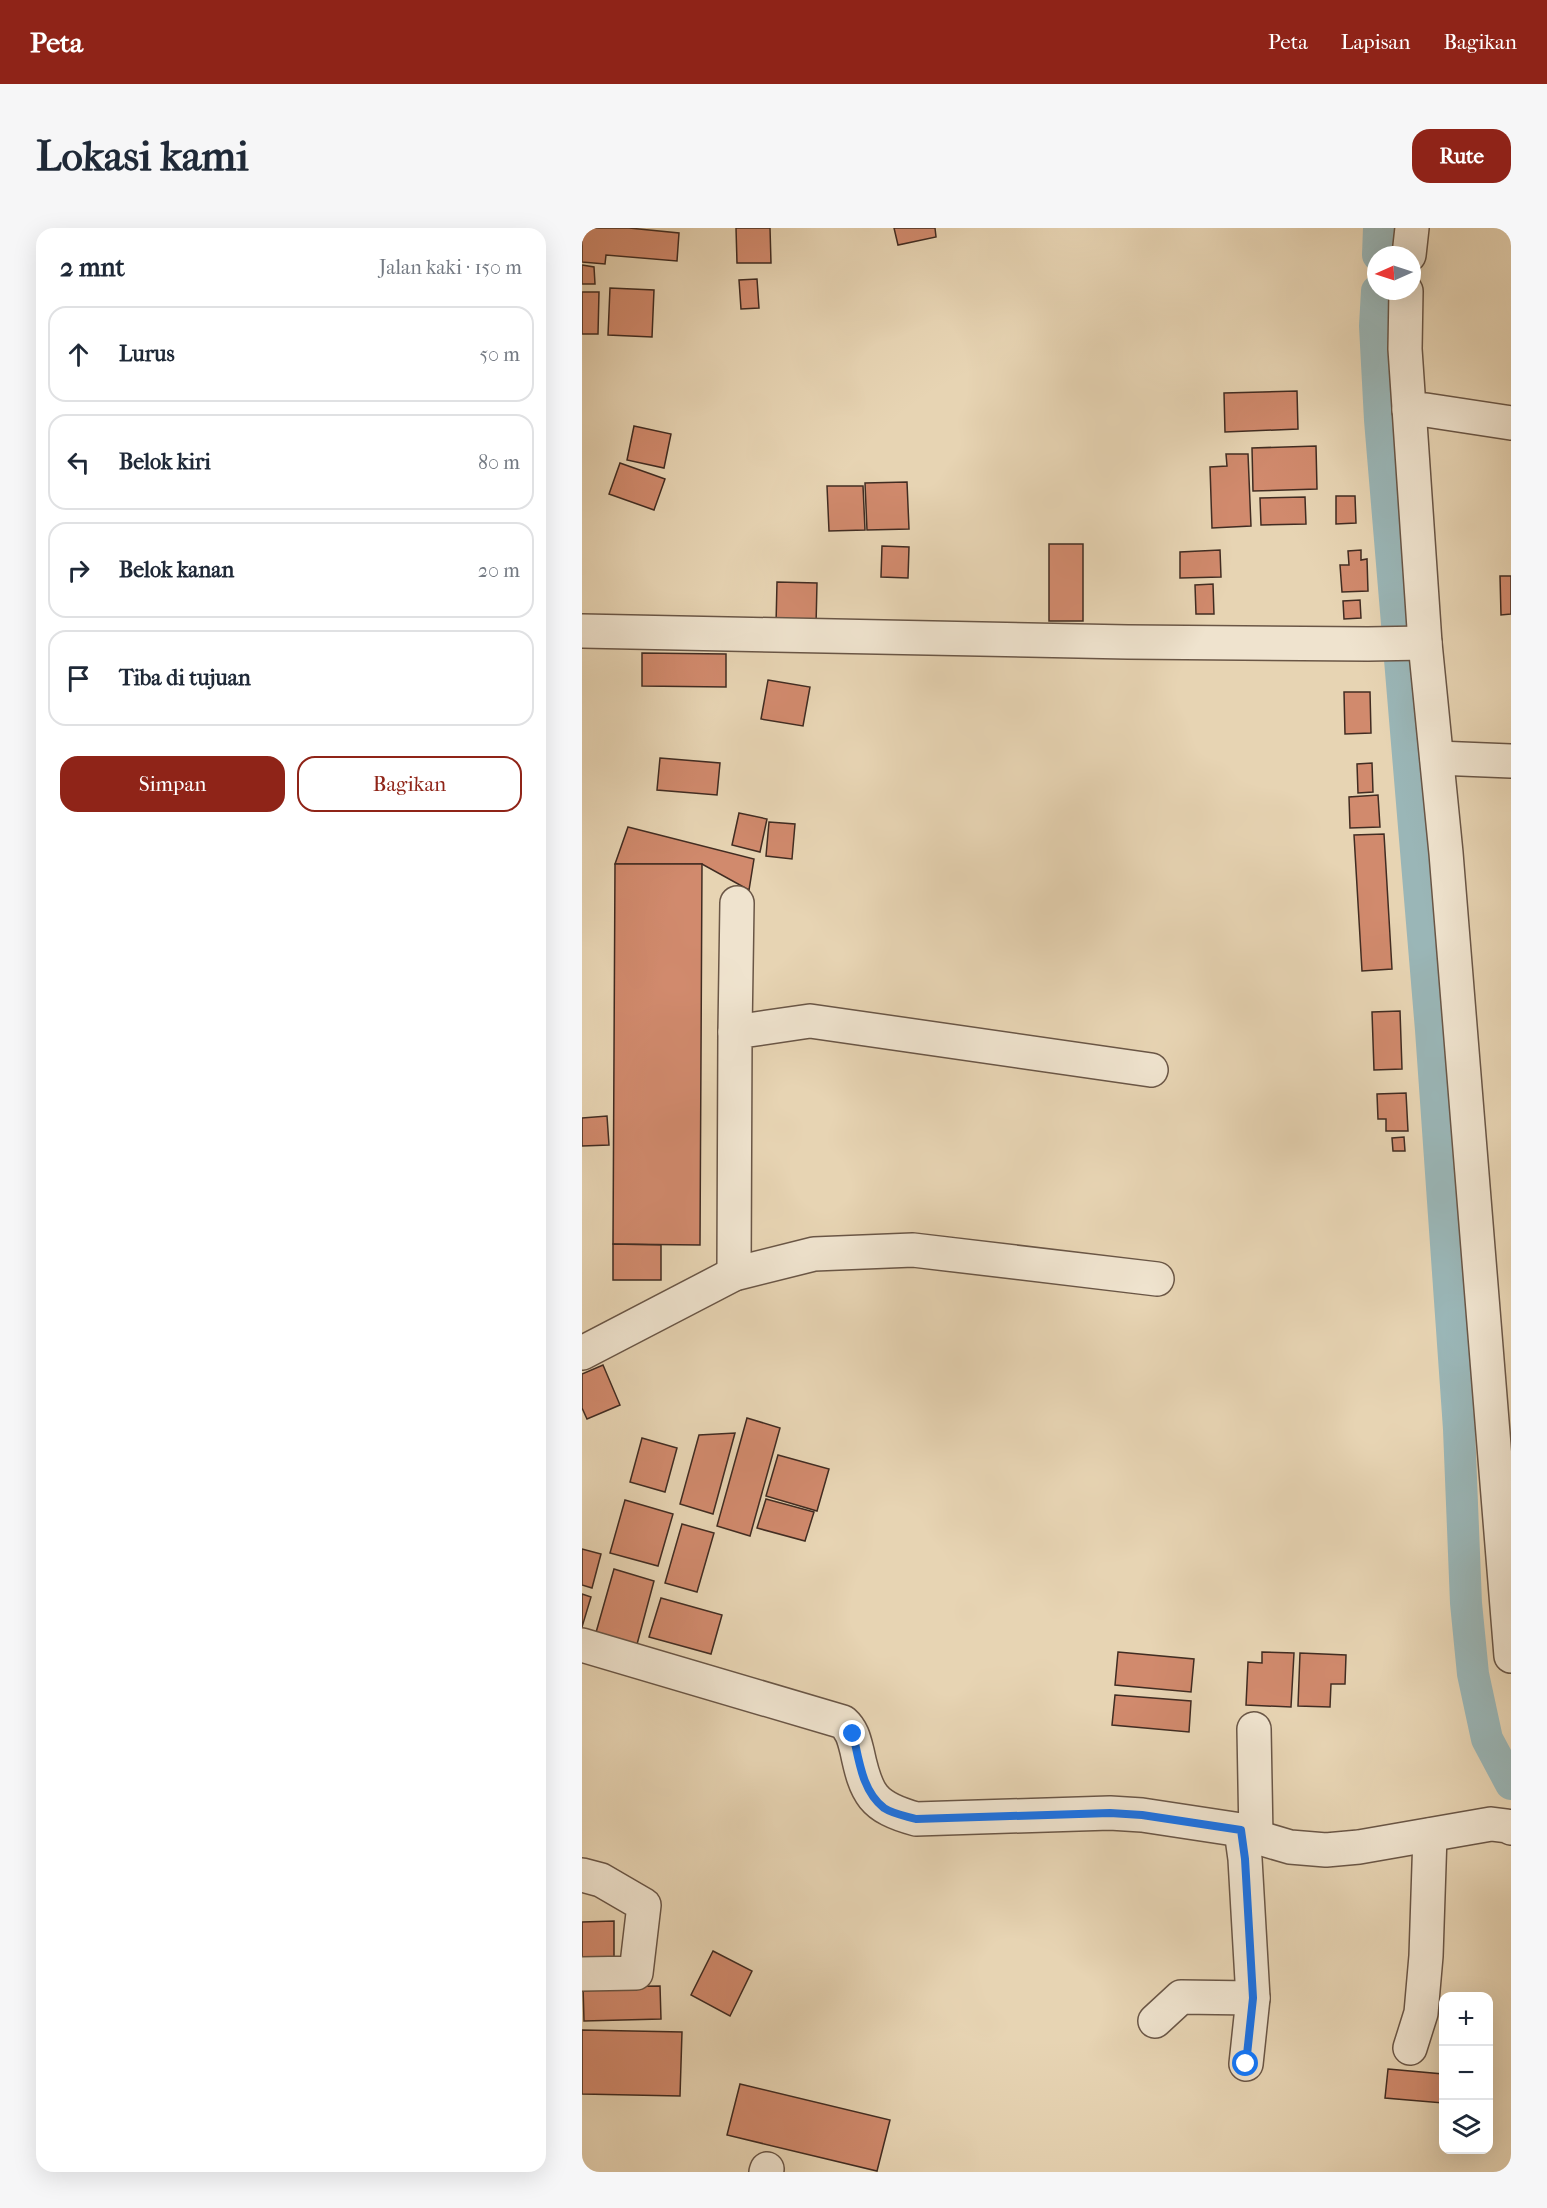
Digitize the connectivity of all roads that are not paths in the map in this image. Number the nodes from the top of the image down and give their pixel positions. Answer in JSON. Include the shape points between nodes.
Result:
{"nodes":[{"id":1,"x":1412,"y":228,"type":"edge"},
{"id":2,"x":1410,"y":246,"type":"edge"},
{"id":3,"x":1406,"y":300,"type":"edge"},
{"id":4,"x":1409,"y":410,"type":"junction"},
{"id":5,"x":1511,"y":423,"type":"edge"},
{"id":6,"x":582,"y":632,"type":"edge"},
{"id":7,"x":1418,"y":643,"type":"junction"},
{"id":8,"x":1437,"y":758,"type":"junction"},
{"id":9,"x":1511,"y":761,"type":"edge"},
{"id":10,"x":737,"y":903,"type":"dead end"},
{"id":11,"x":735,"y":1032,"type":"junction"},
{"id":12,"x":1151,"y":1070,"type":"dead end"},
{"id":13,"x":734,"y":1274,"type":"junction"},
{"id":14,"x":1157,"y":1279,"type":"dead end"},
{"id":15,"x":582,"y":1353,"type":"edge"},
{"id":16,"x":582,"y":1645,"type":"edge"},
{"id":17,"x":1511,"y":1656,"type":"edge"},
{"id":18,"x":1254,"y":1729,"type":"dead end"},
{"id":19,"x":1511,"y":1828,"type":"edge"},
{"id":20,"x":1248,"y":1834,"type":"junction"},
{"id":21,"x":1430,"y":1835,"type":"junction"},
{"id":22,"x":582,"y":1875,"type":"edge"},
{"id":23,"x":582,"y":1974,"type":"edge"},
{"id":24,"x":1253,"y":1998,"type":"junction"},
{"id":25,"x":1155,"y":2021,"type":"dead end"},
{"id":26,"x":1410,"y":2048,"type":"dead end"},
{"id":27,"x":1246,"y":2064,"type":"dead end"}],
"edges":[{"from":1,"to":2,"type":"street"},
{"from":3,"to":4,"type":"street"},
{"from":4,"to":5,"type":"street"},
{"from":4,"to":7,"type":"street"},
{"from":6,"to":7,"type":"street"},
{"from":7,"to":8,"type":"street"},
{"from":8,"to":9,"type":"street"},
{"from":8,"to":17,"type":"street"},
{"from":10,"to":11,"type":"street"},
{"from":11,"to":12,"type":"street","via":[[810,1021]]},
{"from":11,"to":13,"type":"street"},
{"from":13,"to":14,"type":"street","via":[[814,1254],[913,1250]]},
{"from":13,"to":15,"type":"street"},
{"from":16,"to":20,"type":"street","via":[[843,1722],[853,1734],[862,1775],[874,1798],[899,1815],[916,1819],[1110,1813]]},
{"from":18,"to":20,"type":"street"},
{"from":19,"to":21,"type":"street","via":[[1491,1824]]},
{"from":20,"to":21,"type":"street","via":[[1290,1847],[1326,1850]]},
{"from":20,"to":24,"type":"street","via":[[1245,1859]]},
{"from":21,"to":26,"type":"street","via":[[1421,2013]]},
{"from":22,"to":23,"type":"street","via":[[602,1880],[644,1905],[636,1973]]},
{"from":24,"to":25,"type":"street","via":[[1181,1997]]},
{"from":24,"to":27,"type":"street"}]}
